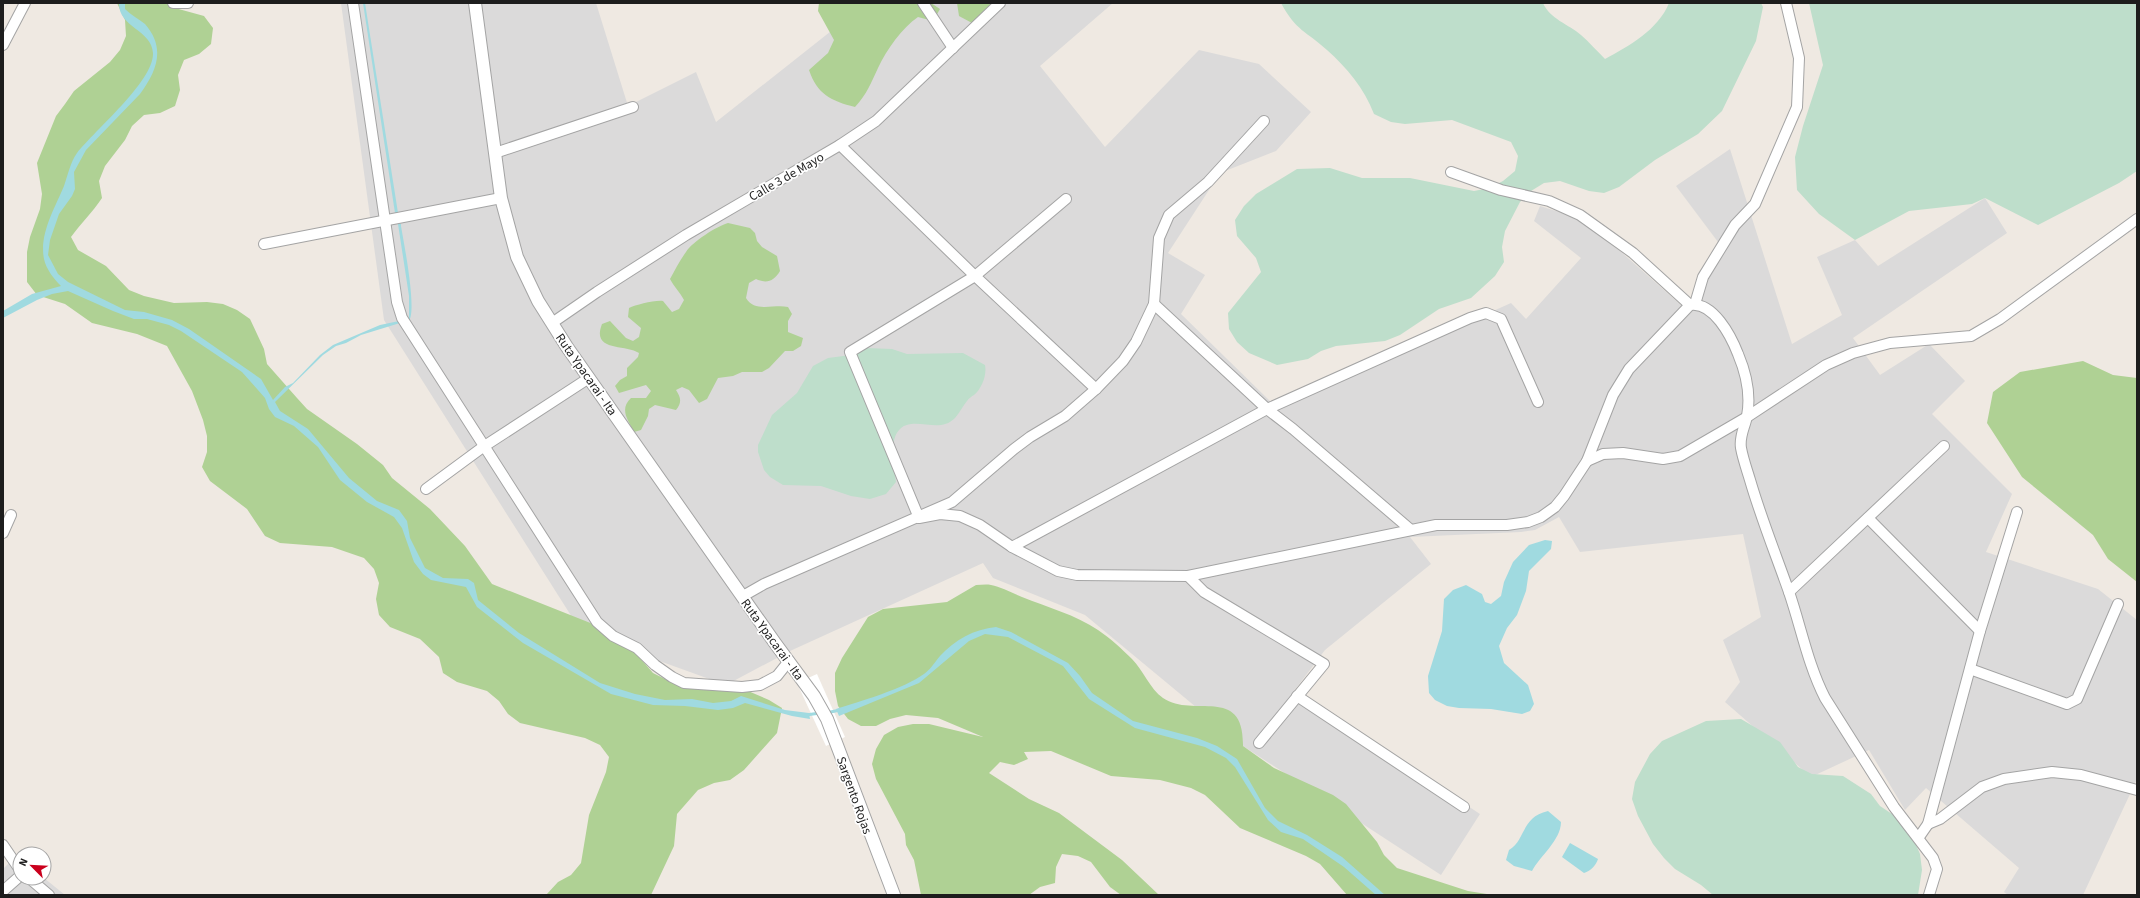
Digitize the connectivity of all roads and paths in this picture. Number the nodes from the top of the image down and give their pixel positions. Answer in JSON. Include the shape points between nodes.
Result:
{"nodes":[{"id":1,"x":25,"y":3,"type":"edge"},
{"id":2,"x":173,"y":3,"type":"edge"},
{"id":3,"x":188,"y":3,"type":"edge"},
{"id":4,"x":353,"y":3,"type":"edge"},
{"id":5,"x":475,"y":3,"type":"edge"},
{"id":6,"x":923,"y":3,"type":"edge"},
{"id":7,"x":1000,"y":3,"type":"edge"},
{"id":8,"x":1786,"y":3,"type":"edge"},
{"id":9,"x":3,"y":45,"type":"edge"},
{"id":10,"x":952,"y":48,"type":"junction"},
{"id":11,"x":633,"y":107,"type":"dead end"},
{"id":12,"x":1264,"y":121,"type":"dead end"},
{"id":13,"x":840,"y":146,"type":"junction"},
{"id":14,"x":495,"y":153,"type":"junction"},
{"id":15,"x":1451,"y":172,"type":"dead end"},
{"id":16,"x":501,"y":198,"type":"junction"},
{"id":17,"x":1066,"y":199,"type":"dead end"},
{"id":18,"x":2137,"y":219,"type":"edge"},
{"id":19,"x":385,"y":222,"type":"junction"},
{"id":20,"x":264,"y":244,"type":"dead end"},
{"id":21,"x":975,"y":276,"type":"junction"},
{"id":22,"x":1154,"y":304,"type":"junction"},
{"id":23,"x":1692,"y":305,"type":"junction"},
{"id":24,"x":552,"y":323,"type":"junction"},
{"id":25,"x":589,"y":378,"type":"junction"},
{"id":26,"x":1096,"y":389,"type":"junction"},
{"id":27,"x":1538,"y":402,"type":"dead end"},
{"id":28,"x":1267,"y":409,"type":"junction"},
{"id":29,"x":1747,"y":417,"type":"junction"},
{"id":30,"x":483,"y":446,"type":"junction"},
{"id":31,"x":1944,"y":446,"type":"dead end"},
{"id":32,"x":1587,"y":461,"type":"junction"},
{"id":33,"x":426,"y":489,"type":"dead end"},
{"id":34,"x":2017,"y":512,"type":"dead end"},
{"id":35,"x":10,"y":516,"type":"dead end"},
{"id":36,"x":919,"y":518,"type":"junction"},
{"id":37,"x":1868,"y":518,"type":"junction"},
{"id":38,"x":1411,"y":530,"type":"junction"},
{"id":39,"x":3,"y":533,"type":"edge"},
{"id":40,"x":1012,"y":547,"type":"junction"},
{"id":41,"x":1188,"y":576,"type":"junction"},
{"id":42,"x":1789,"y":592,"type":"junction"},
{"id":43,"x":742,"y":596,"type":"junction"},
{"id":44,"x":2118,"y":604,"type":"dead end"},
{"id":45,"x":1980,"y":631,"type":"junction"},
{"id":46,"x":789,"y":661,"type":"junction"},
{"id":47,"x":1970,"y":669,"type":"junction"},
{"id":48,"x":814,"y":696,"type":"joint"},
{"id":49,"x":1297,"y":696,"type":"junction"},
{"id":50,"x":1259,"y":743,"type":"dead end"},
{"id":51,"x":2137,"y":790,"type":"edge"},
{"id":52,"x":1464,"y":807,"type":"dead end"},
{"id":53,"x":1928,"y":824,"type":"junction"},
{"id":54,"x":1919,"y":837,"type":"junction"},
{"id":55,"x":3,"y":845,"type":"edge"},
{"id":56,"x":12,"y":858,"type":"edge"},
{"id":57,"x":12,"y":883,"type":"edge"},
{"id":58,"x":38,"y":886,"type":"edge"},
{"id":59,"x":3,"y":891,"type":"edge"},
{"id":60,"x":49,"y":895,"type":"edge"},
{"id":61,"x":894,"y":895,"type":"edge"},
{"id":62,"x":1929,"y":895,"type":"edge"}],
"edges":[{"from":1,"to":9,"type":"street"},
{"from":2,"to":3,"type":"street"},
{"from":4,"to":19,"type":"street"},
{"from":5,"to":14,"type":"street","name":"Ruta Ypacarai - Ita"},
{"from":6,"to":10,"type":"street"},
{"from":7,"to":10,"type":"street","name":"Calle 3 de Mayo"},
{"from":8,"to":23,"type":"street","via":[[1799,58],[1797,107],[1755,204],[1735,225],[1706,271]]},
{"from":10,"to":13,"type":"street","name":"Calle 3 de Mayo","via":[[876,120]]},
{"from":11,"to":14,"type":"street"},
{"from":12,"to":22,"type":"street","via":[[1208,182],[1169,215],[1159,238]]},
{"from":13,"to":21,"type":"street"},
{"from":13,"to":24,"type":"street","name":"Calle 3 de Mayo","via":[[686,235]]},
{"from":14,"to":16,"type":"street","name":"Ruta Ypacarai - Ita"},
{"from":15,"to":23,"type":"street","via":[[1501,190],[1549,201],[1580,216],[1633,253]]},
{"from":16,"to":19,"type":"street"},
{"from":16,"to":24,"type":"street","name":"Ruta Ypacarai - Ita","via":[[517,257],[538,301]]},
{"from":17,"to":21,"type":"street"},
{"from":18,"to":29,"type":"street","via":[[1981,332],[1971,336],[1890,343],[1853,354],[1826,365]]},
{"from":19,"to":20,"type":"street"},
{"from":19,"to":30,"type":"street","via":[[397,302],[403,320]]},
{"from":21,"to":26,"type":"street"},
{"from":21,"to":36,"type":"street","via":[[850,352]]},
{"from":22,"to":26,"type":"street","via":[[1136,342],[1123,361]]},
{"from":22,"to":28,"type":"street"},
{"from":23,"to":29,"type":"street","via":[[1712,312],[1738,353],[1749,400]]},
{"from":23,"to":32,"type":"street","via":[[1629,369],[1614,395]]},
{"from":24,"to":25,"type":"street","name":"Ruta Ypacarai - Ita"},
{"from":25,"to":30,"type":"street"},
{"from":25,"to":43,"type":"street","name":"Ruta Ypacarai - Ita"},
{"from":26,"to":36,"type":"street","via":[[1064,416],[1014,449],[952,502]]},
{"from":27,"to":28,"type":"street","via":[[1501,319],[1486,313]]},
{"from":28,"to":38,"type":"street","via":[[1293,428]]},
{"from":28,"to":40,"type":"street"},
{"from":29,"to":32,"type":"street","via":[[1680,456],[1663,459],[1623,453],[1603,454]]},
{"from":29,"to":42,"type":"street","via":[[1740,438],[1741,448],[1758,507]]},
{"from":30,"to":33,"type":"street"},
{"from":30,"to":46,"type":"street","via":[[596,622],[613,636],[637,648],[655,665],[684,682],[742,687],[760,685],[777,676]]},
{"from":31,"to":37,"type":"street"},
{"from":32,"to":38,"type":"street","via":[[1555,507],[1541,517],[1507,525],[1436,525]]},
{"from":34,"to":45,"type":"street"},
{"from":35,"to":39,"type":"street"},
{"from":36,"to":40,"type":"street","via":[[940,514],[960,516],[980,525]]},
{"from":36,"to":43,"type":"street","via":[[764,584]]},
{"from":37,"to":42,"type":"street"},
{"from":37,"to":45,"type":"street"},
{"from":38,"to":41,"type":"street"},
{"from":40,"to":41,"type":"street","via":[[1058,571],[1077,575]]},
{"from":41,"to":49,"type":"street","via":[[1204,592],[1324,664]]},
{"from":42,"to":54,"type":"street","via":[[1816,681],[1825,698],[1894,806]]},
{"from":43,"to":46,"type":"street","name":"Ruta Ypacarai - Ita"},
{"from":44,"to":47,"type":"street","via":[[2077,699],[2067,704]]},
{"from":45,"to":47,"type":"street"},
{"from":46,"to":48,"type":"street","name":"Ruta Ypacarai - Ita"},
{"from":47,"to":53,"type":"street"},
{"from":48,"to":61,"type":"street","name":"Sargento Rojas","via":[[827,719]]},
{"from":49,"to":50,"type":"street"},
{"from":49,"to":52,"type":"street"},
{"from":51,"to":53,"type":"street","via":[[2081,775],[2052,772],[2004,779],[1982,787],[1940,820]]},
{"from":53,"to":54,"type":"street"},
{"from":54,"to":62,"type":"street","via":[[1937,869]]},
{"from":55,"to":56,"type":"street"},
{"from":57,"to":59,"type":"street"},
{"from":58,"to":60,"type":"street"}]}
